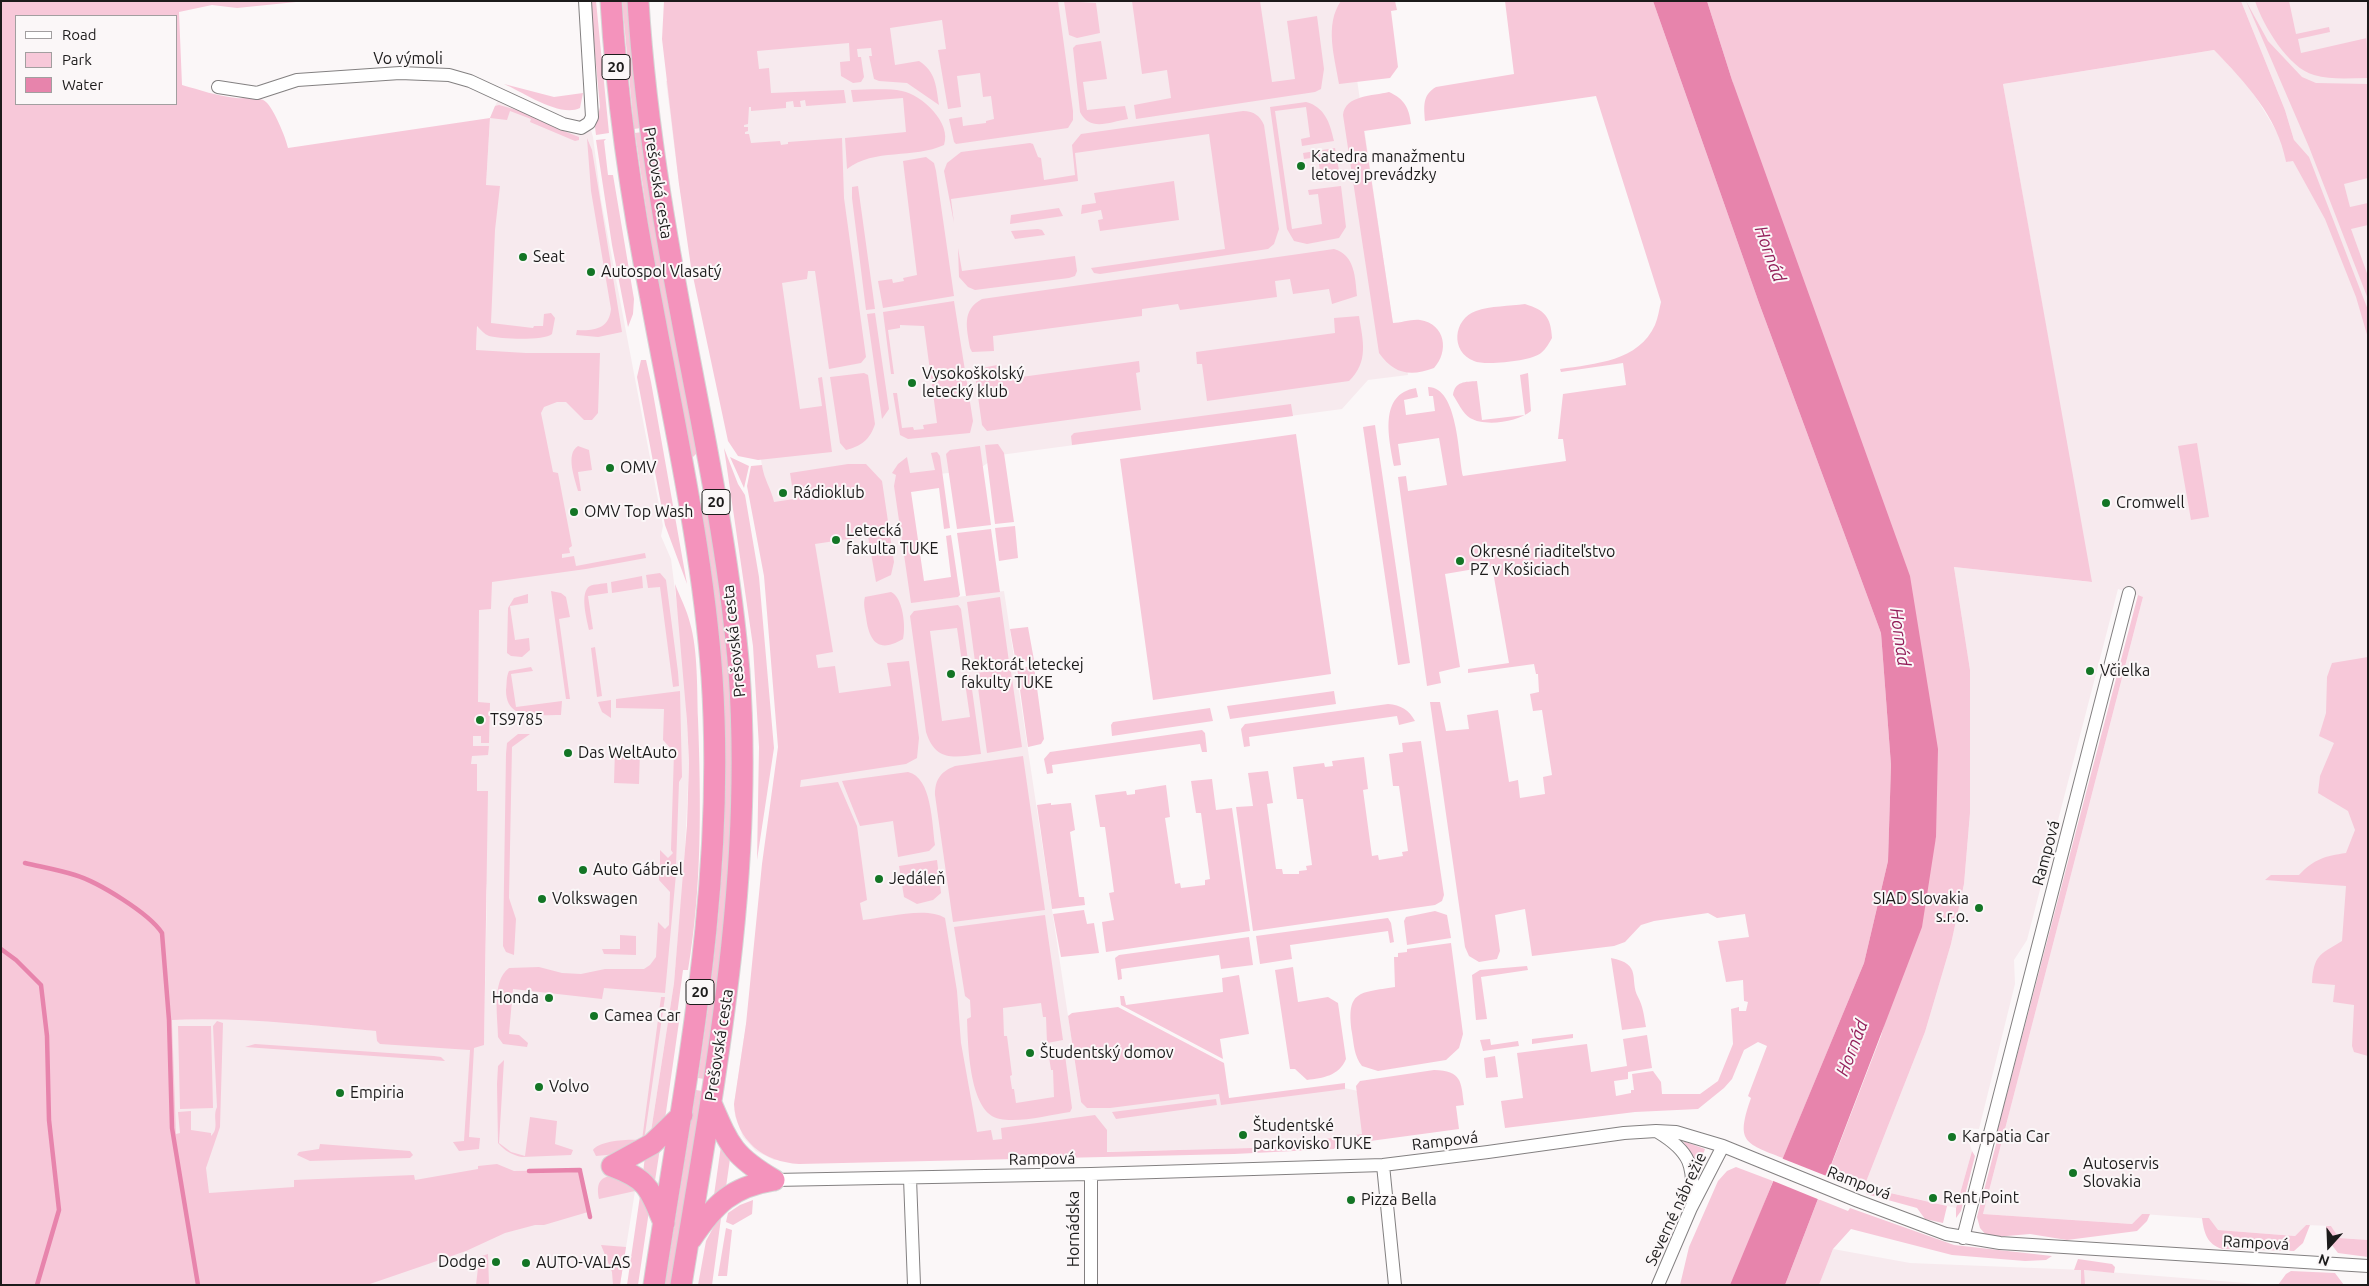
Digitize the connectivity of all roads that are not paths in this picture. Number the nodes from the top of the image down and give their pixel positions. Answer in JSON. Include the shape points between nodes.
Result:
{"nodes":[{"id":1,"x":585,"y":1,"type":"edge"},
{"id":2,"x":611,"y":1,"type":"edge"},
{"id":3,"x":638,"y":1,"type":"edge"},
{"id":4,"x":218,"y":87,"type":"dead end"},
{"id":5,"x":2129,"y":593,"type":"dead end"},
{"id":6,"x":711,"y":1103,"type":"junction"},
{"id":7,"x":682,"y":1115,"type":"junction"},
{"id":8,"x":1656,"y":1131,"type":"junction"},
{"id":9,"x":1723,"y":1146,"type":"junction"},
{"id":10,"x":1383,"y":1164,"type":"junction"},
{"id":11,"x":1091,"y":1174,"type":"junction"},
{"id":12,"x":910,"y":1178,"type":"junction"},
{"id":13,"x":774,"y":1180,"type":"junction"},
{"id":14,"x":1691,"y":1208,"type":"junction"},
{"id":15,"x":664,"y":1223,"type":"junction"},
{"id":16,"x":1963,"y":1238,"type":"junction"},
{"id":17,"x":688,"y":1244,"type":"junction"},
{"id":18,"x":2368,"y":1266,"type":"edge"},
{"id":19,"x":654,"y":1285,"type":"edge"},
{"id":20,"x":681,"y":1285,"type":"edge"},
{"id":21,"x":914,"y":1285,"type":"edge"},
{"id":22,"x":1091,"y":1285,"type":"edge"},
{"id":23,"x":1395,"y":1285,"type":"edge"},
{"id":24,"x":1658,"y":1285,"type":"edge"}],
"edges":[{"from":1,"to":4,"type":"street","name":"Vo výmoli","via":[[592,117],[589,123],[577,128],[470,82],[432,74],[297,80],[257,94]]},
{"from":2,"to":7,"type":"highway","name":"Prešovská cesta","number":"20","via":[[629,174],[692,523],[712,674],[715,750],[713,869],[704,963]]},
{"from":3,"to":6,"type":"highway","name":"Prešovská cesta","number":"20","via":[[659,194],[718,507],[738,670],[743,755],[740,876]]},
{"from":5,"to":16,"type":"street","name":"Rampová"},
{"from":6,"to":13,"type":"highway","via":[[734,1150],[744,1161]]},
{"from":6,"to":17,"type":"highway","name":"Prešovská cesta","number":"20"},
{"from":7,"to":15,"type":"highway","name":"Prešovská cesta","number":"20"},
{"from":7,"to":15,"type":"highway","via":[[652,1144],[612,1166],[635,1175],[646,1184]]},
{"from":8,"to":9,"type":"street","name":"Rampová","via":[[1676,1132]]},
{"from":8,"to":10,"type":"street","name":"Rampová"},
{"from":8,"to":14,"type":"street","via":[[1674,1143],[1691,1164]]},
{"from":9,"to":14,"type":"street","name":"Severné nábrežie"},
{"from":9,"to":16,"type":"street","name":"Rampová","via":[[1858,1201]]},
{"from":10,"to":11,"type":"street","name":"Rampová"},
{"from":10,"to":23,"type":"street"},
{"from":11,"to":12,"type":"street","name":"Rampová"},
{"from":11,"to":22,"type":"street","name":"Hornádska"},
{"from":12,"to":13,"type":"street","name":"Rampová"},
{"from":12,"to":21,"type":"street"},
{"from":13,"to":17,"type":"highway","via":[[755,1183],[720,1202]]},
{"from":14,"to":24,"type":"street","name":"Severné nábrežie"},
{"from":15,"to":19,"type":"highway","name":"Prešovská cesta","number":"20"},
{"from":16,"to":18,"type":"street","name":"Rampová","via":[[2000,1244]]},
{"from":17,"to":20,"type":"highway","name":"Prešovská cesta","number":"20"}]}
